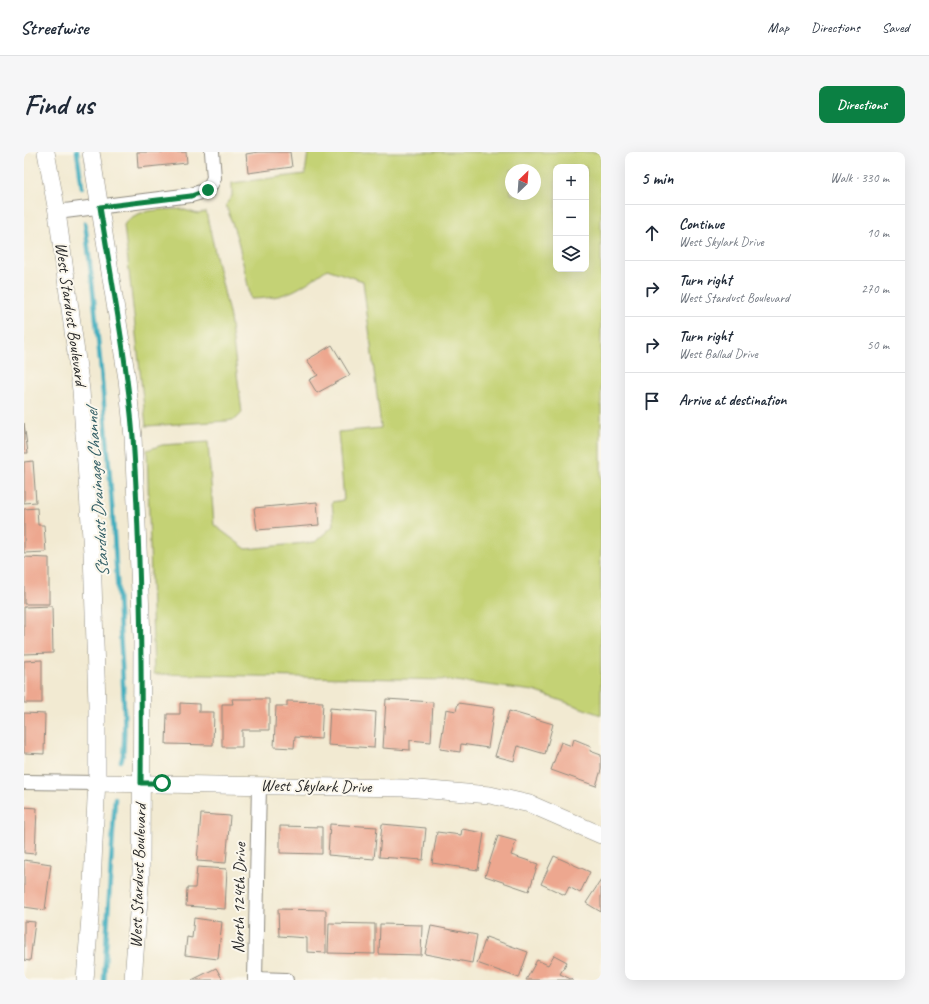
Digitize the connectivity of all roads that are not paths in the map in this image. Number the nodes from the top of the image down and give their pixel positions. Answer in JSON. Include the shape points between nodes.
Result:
{"nodes":[{"id":1,"x":46,"y":152,"type":"edge"},
{"id":2,"x":91,"y":152,"type":"edge"},
{"id":3,"x":212,"y":152,"type":"edge"},
{"id":4,"x":100,"y":207,"type":"junction"},
{"id":5,"x":57,"y":212,"type":"junction"},
{"id":6,"x":24,"y":782,"type":"edge"},
{"id":7,"x":141,"y":783,"type":"junction"},
{"id":8,"x":97,"y":784,"type":"junction"},
{"id":9,"x":259,"y":785,"type":"junction"},
{"id":10,"x":601,"y":835,"type":"edge"},
{"id":11,"x":85,"y":980,"type":"edge"},
{"id":12,"x":133,"y":980,"type":"edge"},
{"id":13,"x":286,"y":980,"type":"edge"}],
"edges":[{"from":1,"to":5,"type":"street","name":"West Stardust Boulevard"},
{"from":2,"to":4,"type":"street","name":"West Stardust Boulevard"},
{"from":3,"to":4,"type":"street","via":[[214,178],[208,190],[191,196]]},
{"from":4,"to":5,"type":"street"},
{"from":4,"to":7,"type":"street","name":"West Stardust Boulevard","via":[[127,379],[133,437],[142,636]]},
{"from":5,"to":8,"type":"street","name":"West Stardust Boulevard","via":[[81,390],[92,552]]},
{"from":6,"to":8,"type":"street","name":"West Skylark Drive"},
{"from":7,"to":8,"type":"street","name":"West Skylark Drive"},
{"from":7,"to":9,"type":"street","name":"West Skylark Drive"},
{"from":7,"to":12,"type":"street","name":"West Stardust Boulevard","via":[[141,873]]},
{"from":8,"to":11,"type":"street","name":"West Stardust Boulevard"},
{"from":9,"to":10,"type":"street","name":"West Skylark Drive","via":[[406,788],[490,795],[530,804]]},
{"from":9,"to":13,"type":"street","name":"North 124th Drive","via":[[255,979]]}]}
